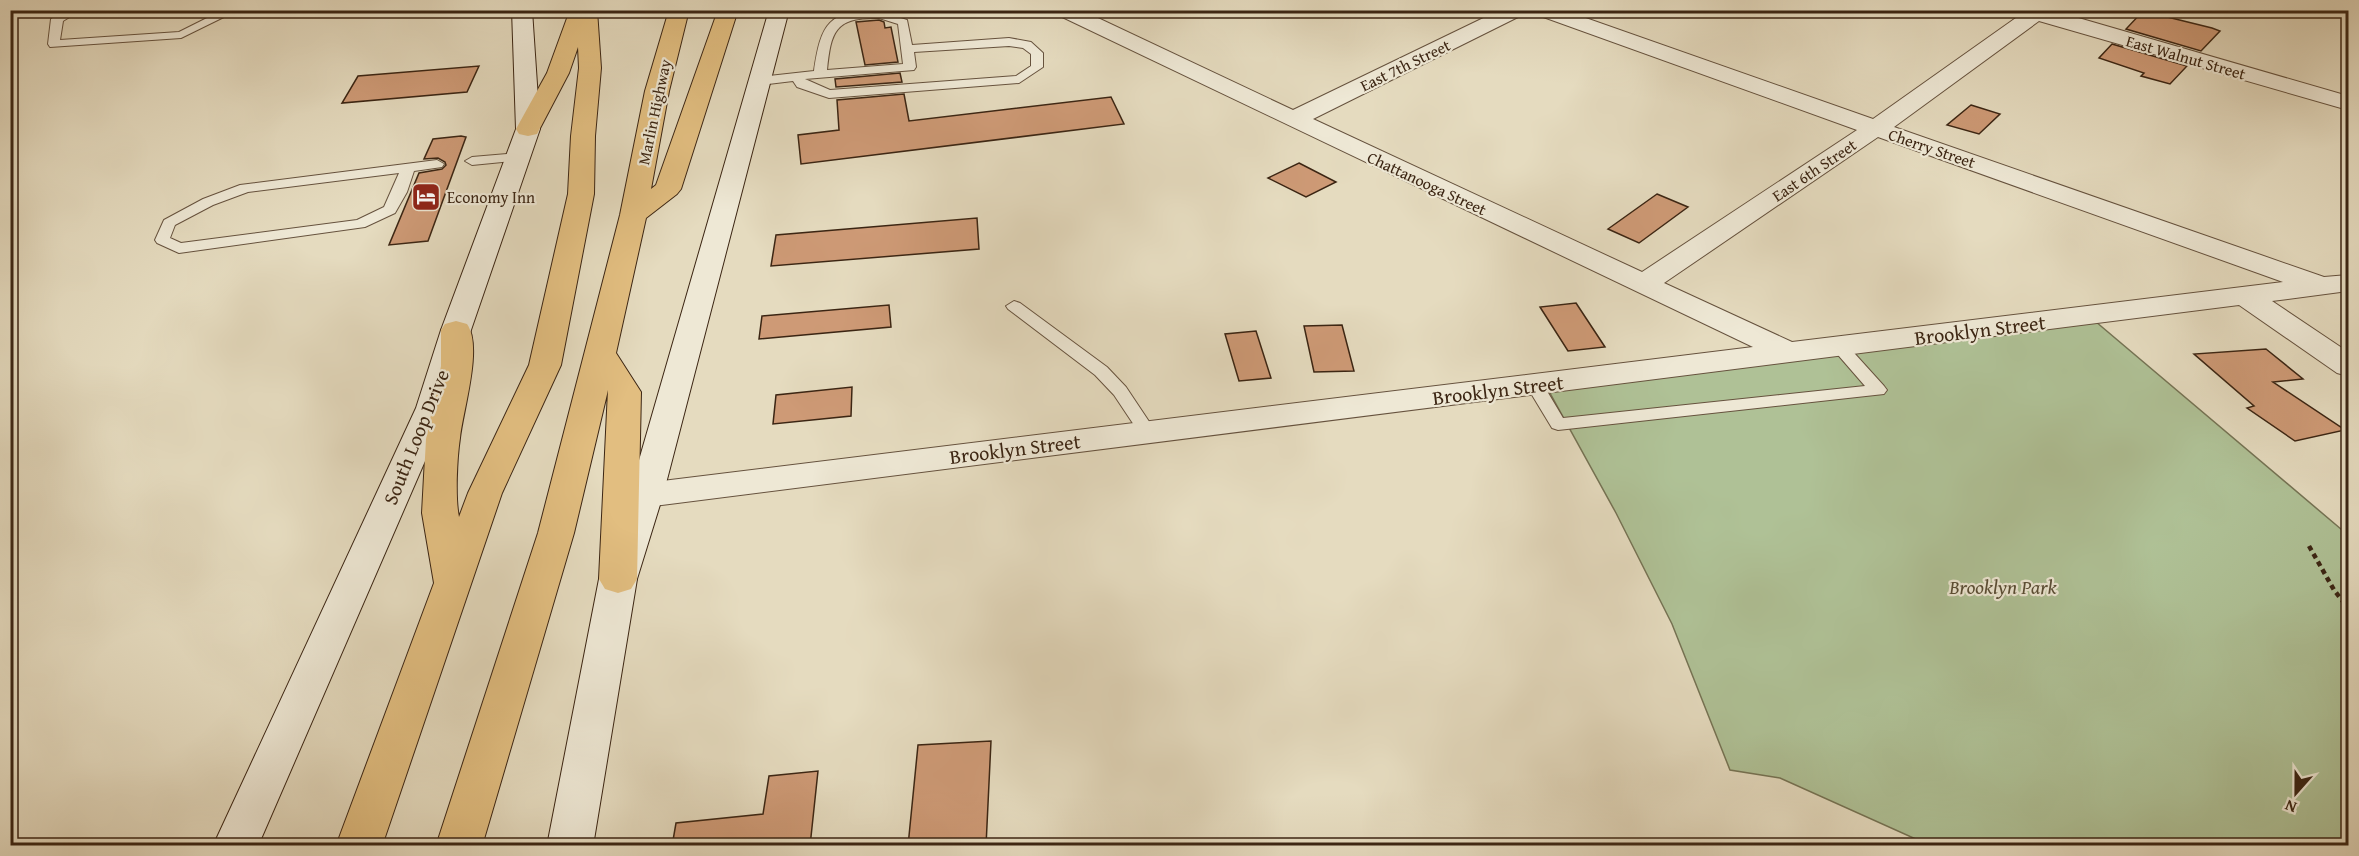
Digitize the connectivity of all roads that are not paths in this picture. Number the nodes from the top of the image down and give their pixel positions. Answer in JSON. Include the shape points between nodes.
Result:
{"nodes":[{"id":1,"x":76,"y":10,"type":"edge"},
{"id":2,"x":233,"y":10,"type":"edge"},
{"id":3,"x":522,"y":10,"type":"edge"},
{"id":4,"x":580,"y":10,"type":"edge"},
{"id":5,"x":587,"y":10,"type":"edge"},
{"id":6,"x":679,"y":10,"type":"edge"},
{"id":7,"x":728,"y":10,"type":"edge"},
{"id":8,"x":779,"y":10,"type":"edge"},
{"id":9,"x":1063,"y":10,"type":"edge"},
{"id":10,"x":1517,"y":10,"type":"edge"},
{"id":11,"x":1542,"y":10,"type":"edge"},
{"id":12,"x":2034,"y":12,"type":"edge"},
{"id":13,"x":908,"y":49,"type":"junction"},
{"id":14,"x":910,"y":66,"type":"junction"},
{"id":15,"x":820,"y":74,"type":"junction"},
{"id":16,"x":797,"y":77,"type":"junction"},
{"id":17,"x":760,"y":81,"type":"junction"},
{"id":18,"x":911,"y":87,"type":"junction"},
{"id":19,"x":2349,"y":103,"type":"edge"},
{"id":20,"x":1293,"y":119,"type":"junction"},
{"id":21,"x":1876,"y":128,"type":"junction"},
{"id":22,"x":523,"y":143,"type":"junction"},
{"id":23,"x":472,"y":161,"type":"dead end"},
{"id":24,"x":437,"y":164,"type":"dead end"},
{"id":25,"x":408,"y":168,"type":"junction"},
{"id":26,"x":633,"y":215,"type":"junction"},
{"id":27,"x":1643,"y":284,"type":"junction"},
{"id":28,"x":2336,"y":285,"type":"edge"},
{"id":29,"x":2245,"y":296,"type":"junction"},
{"id":30,"x":1014,"y":306,"type":"dead end"},
{"id":31,"x":456,"y":330,"type":"junction"},
{"id":32,"x":1840,"y":348,"type":"junction"},
{"id":33,"x":602,"y":353,"type":"junction"},
{"id":34,"x":1792,"y":354,"type":"junction"},
{"id":35,"x":2349,"y":366,"type":"edge"},
{"id":36,"x":1536,"y":385,"type":"junction"},
{"id":37,"x":1148,"y":433,"type":"junction"},
{"id":38,"x":646,"y":495,"type":"junction"},
{"id":39,"x":618,"y":579,"type":"junction"},
{"id":40,"x":453,"y":584,"type":"junction"},
{"id":41,"x":235,"y":846,"type":"edge"},
{"id":42,"x":359,"y":846,"type":"edge"},
{"id":43,"x":459,"y":846,"type":"edge"},
{"id":44,"x":570,"y":846,"type":"edge"}],
"edges":[{"from":1,"to":2,"type":"lane","via":[[57,19],[54,44],[181,35]]},
{"from":3,"to":22,"type":"street","name":"South Loop Drive"},
{"from":4,"to":22,"type":"highway","via":[[558,73]]},
{"from":5,"to":40,"type":"highway","via":[[590,68],[581,194],[545,365],[485,493]]},
{"from":6,"to":26,"type":"highway","name":"Marlin Highway","via":[[657,91]]},
{"from":7,"to":26,"type":"highway","via":[[668,189]]},
{"from":8,"to":17,"type":"street"},
{"from":9,"to":20,"type":"street","name":"Chattanooga Street"},
{"from":10,"to":20,"type":"street","name":"East 7th Street"},
{"from":11,"to":21,"type":"street","name":"Cherry Street"},
{"from":12,"to":19,"type":"street","name":"East Walnut Street"},
{"from":12,"to":21,"type":"street","name":"East 6th Street"},
{"from":13,"to":14,"type":"lane"},
{"from":13,"to":15,"type":"lane","via":[[903,22],[894,16],[845,16],[825,38]]},
{"from":13,"to":18,"type":"lane","via":[[1009,42],[1027,45],[1037,53],[1037,67],[1018,79]]},
{"from":14,"to":15,"type":"lane"},
{"from":14,"to":18,"type":"lane"},
{"from":15,"to":16,"type":"lane"},
{"from":16,"to":17,"type":"lane"},
{"from":16,"to":18,"type":"lane","via":[[801,84],[829,94]]},
{"from":17,"to":38,"type":"street"},
{"from":20,"to":27,"type":"street","name":"Chattanooga Street"},
{"from":21,"to":27,"type":"street","name":"East 6th Street"},
{"from":21,"to":28,"type":"street","name":"Cherry Street"},
{"from":22,"to":23,"type":"lane"},
{"from":22,"to":31,"type":"street","name":"South Loop Drive"},
{"from":24,"to":25,"type":"lane"},
{"from":25,"to":25,"type":"lane","via":[[245,188],[169,223],[162,240],[179,248],[360,224],[390,210]]},
{"from":26,"to":33,"type":"highway","name":"Marlin Highway"},
{"from":27,"to":34,"type":"street","name":"Chattanooga Street"},
{"from":28,"to":29,"type":"street","name":"Brooklyn Street"},
{"from":29,"to":32,"type":"street","name":"Brooklyn Street"},
{"from":29,"to":35,"type":"street"},
{"from":30,"to":37,"type":"lane","via":[[1101,371],[1120,391]]},
{"from":31,"to":40,"type":"highway","via":[[457,366],[443,439],[440,513]]},
{"from":31,"to":41,"type":"street","name":"South Loop Drive","via":[[432,408]]},
{"from":32,"to":34,"type":"street","name":"Brooklyn Street"},
{"from":32,"to":36,"type":"lane","via":[[1878,390],[1558,424]]},
{"from":33,"to":39,"type":"highway","via":[[625,392]]},
{"from":33,"to":43,"type":"highway","name":"Marlin Highway","via":[[556,533]]},
{"from":34,"to":36,"type":"street","name":"Brooklyn Street"},
{"from":36,"to":37,"type":"street","name":"Brooklyn Street"},
{"from":37,"to":38,"type":"street","name":"Brooklyn Street"},
{"from":38,"to":39,"type":"street"},
{"from":39,"to":44,"type":"street"},
{"from":40,"to":42,"type":"highway"}]}
